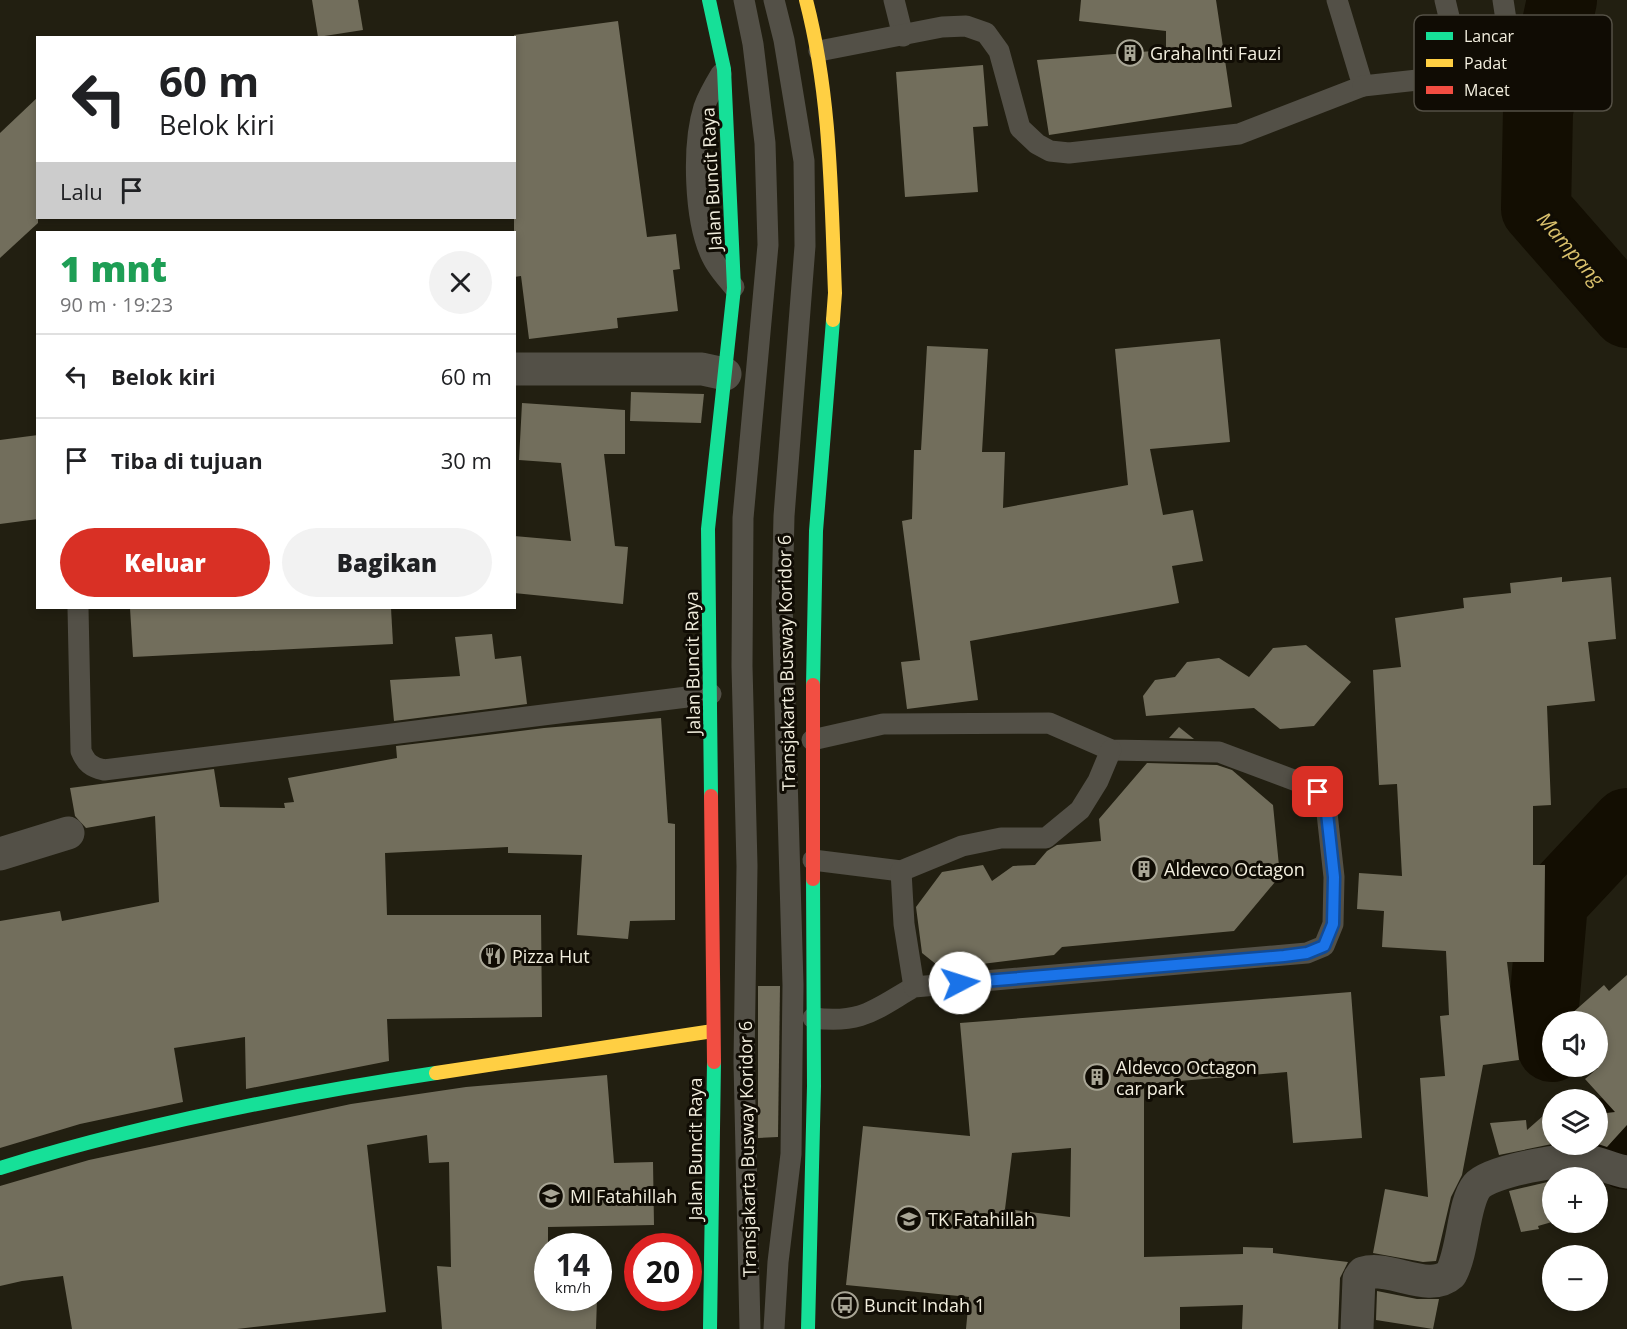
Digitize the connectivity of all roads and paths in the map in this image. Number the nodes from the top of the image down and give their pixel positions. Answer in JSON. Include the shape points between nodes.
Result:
{"nodes":[{"id":1,"x":709,"y":0,"type":"edge"},
{"id":2,"x":744,"y":0,"type":"edge"},
{"id":3,"x":774,"y":0,"type":"edge"},
{"id":4,"x":806,"y":0,"type":"edge"},
{"id":5,"x":894,"y":0,"type":"edge"},
{"id":6,"x":1337,"y":0,"type":"edge"},
{"id":7,"x":1445,"y":0,"type":"edge"},
{"id":8,"x":1503,"y":0,"type":"edge"},
{"id":9,"x":1449,"y":15,"type":"edge"},
{"id":10,"x":1505,"y":15,"type":"edge"},
{"id":11,"x":903,"y":36,"type":"junction"},
{"id":12,"x":819,"y":51,"type":"junction"},
{"id":13,"x":724,"y":69,"type":"junction"},
{"id":14,"x":1414,"y":80,"type":"edge"},
{"id":15,"x":1363,"y":86,"type":"junction"},
{"id":16,"x":734,"y":288,"type":"junction"},
{"id":17,"x":516,"y":369,"type":"edge"},
{"id":18,"x":725,"y":374,"type":"junction"},
{"id":19,"x":78,"y":609,"type":"edge"},
{"id":20,"x":711,"y":694,"type":"junction"},
{"id":21,"x":812,"y":740,"type":"junction"},
{"id":22,"x":1111,"y":750,"type":"junction"},
{"id":23,"x":68,"y":833,"type":"dead end"},
{"id":24,"x":0,"y":854,"type":"edge"},
{"id":25,"x":813,"y":860,"type":"junction"},
{"id":26,"x":901,"y":871,"type":"junction"},
{"id":27,"x":914,"y":987,"type":"junction"},
{"id":28,"x":813,"y":1018,"type":"junction"},
{"id":29,"x":712,"y":1031,"type":"junction"},
{"id":30,"x":0,"y":1167,"type":"edge"},
{"id":31,"x":1627,"y":1172,"type":"edge"},
{"id":32,"x":710,"y":1329,"type":"edge"},
{"id":33,"x":750,"y":1329,"type":"edge"},
{"id":34,"x":774,"y":1329,"type":"edge"},
{"id":35,"x":808,"y":1329,"type":"edge"},
{"id":36,"x":1357,"y":1329,"type":"edge"}],
"edges":[{"from":1,"to":13,"type":"main road","name":"Jalan Buncit Raya"},
{"from":2,"to":33,"type":"lane","name":"Transjakarta Busway Koridor 6","via":[[765,143],[768,245],[742,518],[747,866],[744,1062]]},
{"from":3,"to":34,"type":"lane","name":"Transjakarta Busway Koridor 6","via":[[804,161],[805,246],[784,516],[791,1154]]},
{"from":4,"to":12,"type":"main road"},
{"from":5,"to":11,"type":"lane"},
{"from":6,"to":15,"type":"lane"},
{"from":7,"to":9,"type":"lane"},
{"from":8,"to":10,"type":"lane"},
{"from":11,"to":12,"type":"lane"},
{"from":11,"to":15,"type":"lane","via":[[966,26],[986,33],[999,51],[1020,128],[1050,151],[1069,153],[1239,134]]},
{"from":12,"to":21,"type":"main road","via":[[829,132],[835,294],[816,531]]},
{"from":13,"to":16,"type":"main road","name":"Jalan Buncit Raya"},
{"from":13,"to":16,"type":"lane","via":[[700,125],[699,210],[711,256]]},
{"from":14,"to":15,"type":"lane"},
{"from":16,"to":18,"type":"main road","name":"Jalan Buncit Raya"},
{"from":17,"to":18,"type":"street","via":[[702,369]]},
{"from":18,"to":20,"type":"main road","name":"Jalan Buncit Raya","via":[[708,529]]},
{"from":19,"to":20,"type":"lane","via":[[81,751],[92,767],[104,770]]},
{"from":20,"to":29,"type":"main road","name":"Jalan Buncit Raya"},
{"from":21,"to":22,"type":"lane","via":[[883,724],[1049,723]]},
{"from":21,"to":25,"type":"main road"},
{"from":22,"to":26,"type":"lane","via":[[1080,810],[1046,838],[1001,838],[962,846]]},
{"from":22,"to":27,"type":"lane","via":[[1219,752],[1318,792],[1326,804],[1334,877],[1333,924],[1324,946],[1284,956]]},
{"from":23,"to":24,"type":"street"},
{"from":25,"to":26,"type":"lane"},
{"from":25,"to":28,"type":"main road"},
{"from":26,"to":27,"type":"lane"},
{"from":27,"to":28,"type":"lane","via":[[865,1016]]},
{"from":28,"to":35,"type":"main road"},
{"from":29,"to":30,"type":"main road","via":[[348,1086],[84,1142]]},
{"from":29,"to":32,"type":"main road","name":"Jalan Buncit Raya","via":[[715,1135]]},
{"from":31,"to":36,"type":"street","via":[[1586,1160],[1544,1164],[1489,1177],[1477,1186],[1450,1276],[1434,1281],[1374,1271],[1363,1273],[1359,1280]]}]}
